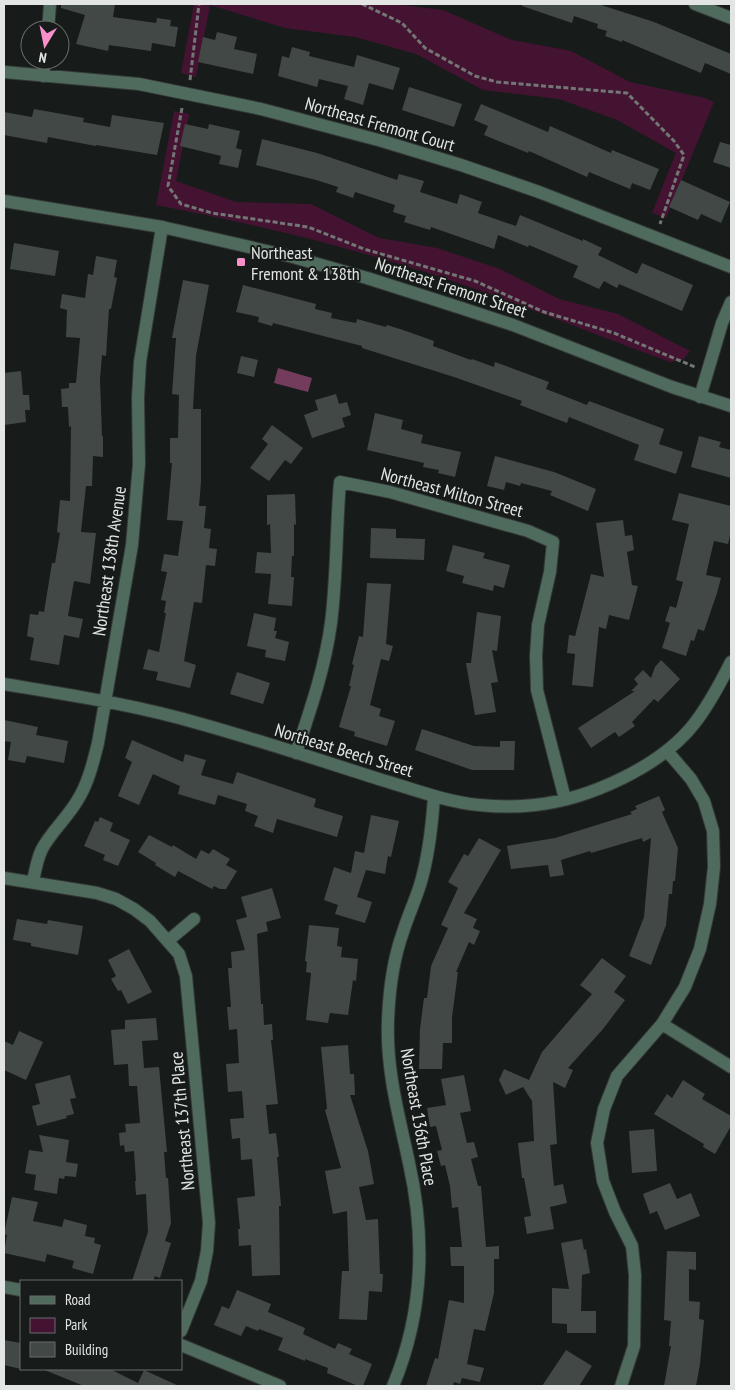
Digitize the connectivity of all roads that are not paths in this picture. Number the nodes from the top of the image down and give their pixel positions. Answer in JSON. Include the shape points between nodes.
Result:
{"nodes":[{"id":1,"x":50,"y":4,"type":"edge"},
{"id":2,"x":695,"y":4,"type":"edge"},
{"id":3,"x":731,"y":18,"type":"edge"},
{"id":4,"x":49,"y":20,"type":"edge"},
{"id":5,"x":44,"y":70,"type":"edge"},
{"id":6,"x":4,"y":72,"type":"edge"},
{"id":7,"x":43,"y":76,"type":"junction"},
{"id":8,"x":4,"y":201,"type":"edge"},
{"id":9,"x":162,"y":227,"type":"junction"},
{"id":10,"x":731,"y":267,"type":"edge"},
{"id":11,"x":731,"y":302,"type":"edge"},
{"id":12,"x":700,"y":397,"type":"junction"},
{"id":13,"x":731,"y":406,"type":"edge"},
{"id":14,"x":731,"y":662,"type":"edge"},
{"id":15,"x":4,"y":684,"type":"edge"},
{"id":16,"x":106,"y":701,"type":"junction"},
{"id":17,"x":667,"y":751,"type":"junction"},
{"id":18,"x":296,"y":753,"type":"junction"},
{"id":19,"x":434,"y":796,"type":"junction"},
{"id":20,"x":565,"y":799,"type":"junction"},
{"id":21,"x":4,"y":878,"type":"edge"},
{"id":22,"x":33,"y":882,"type":"junction"},
{"id":23,"x":194,"y":919,"type":"dead end"},
{"id":24,"x":169,"y":940,"type":"junction"},
{"id":25,"x":662,"y":1024,"type":"junction"},
{"id":26,"x":731,"y":1067,"type":"edge"},
{"id":27,"x":4,"y":1287,"type":"edge"},
{"id":28,"x":20,"y":1290,"type":"edge"},
{"id":29,"x":182,"y":1328,"type":"edge"},
{"id":30,"x":182,"y":1344,"type":"edge"},
{"id":31,"x":280,"y":1386,"type":"edge"},
{"id":32,"x":393,"y":1386,"type":"edge"},
{"id":33,"x":621,"y":1386,"type":"edge"}],
"edges":[{"from":1,"to":4,"type":"street"},
{"from":2,"to":3,"type":"street"},
{"from":5,"to":7,"type":"street"},
{"from":6,"to":7,"type":"street","name":"Northeast Fremont Court"},
{"from":7,"to":10,"type":"street","name":"Northeast Fremont Court","via":[[139,84],[188,93],[382,141],[539,192]]},
{"from":8,"to":9,"type":"street","name":"Northeast Fremont Street"},
{"from":9,"to":12,"type":"street","name":"Northeast Fremont Street","via":[[294,257],[413,292],[513,325]]},
{"from":9,"to":16,"type":"street","name":"Northeast 138th Avenue","via":[[140,362],[137,507]]},
{"from":11,"to":12,"type":"street"},
{"from":12,"to":13,"type":"street","name":"Northeast Fremont Street"},
{"from":14,"to":17,"type":"street","name":"Northeast Beech Street","via":[[693,725]]},
{"from":15,"to":16,"type":"street","name":"Northeast Beech Street"},
{"from":16,"to":18,"type":"street","name":"Northeast Beech Street","via":[[201,723]]},
{"from":16,"to":22,"type":"street","name":"Northeast 138th Avenue","via":[[85,784],[77,801],[43,847]]},
{"from":17,"to":20,"type":"street","name":"Northeast Beech Street","via":[[598,789]]},
{"from":17,"to":25,"type":"street","via":[[691,778],[704,801],[713,831],[714,866],[700,949],[685,987]]},
{"from":18,"to":19,"type":"street","name":"Northeast Beech Street"},
{"from":18,"to":20,"type":"street","name":"Northeast Milton Street","via":[[331,625],[340,482],[390,492],[519,528],[553,542],[538,624],[536,656],[538,690]]},
{"from":19,"to":20,"type":"street","name":"Northeast Beech Street","via":[[477,805],[508,807]]},
{"from":19,"to":32,"type":"street","name":"Northeast 136th Place","via":[[427,857],[394,964],[388,1019],[394,1100],[417,1202],[420,1236],[419,1276],[411,1334]]},
{"from":21,"to":22,"type":"street","name":"Northeast 137th Place"},
{"from":22,"to":24,"type":"street","name":"Northeast 137th Place","via":[[116,899],[134,908]]},
{"from":23,"to":24,"type":"street"},
{"from":24,"to":29,"type":"street","name":"Northeast 137th Place","via":[[179,954],[186,976],[209,1223],[201,1281]]},
{"from":25,"to":26,"type":"street"},
{"from":25,"to":33,"type":"street","via":[[617,1076],[604,1109],[597,1143],[604,1181],[632,1246],[635,1275],[634,1346]]},
{"from":27,"to":28,"type":"street"},
{"from":30,"to":31,"type":"street"}]}
